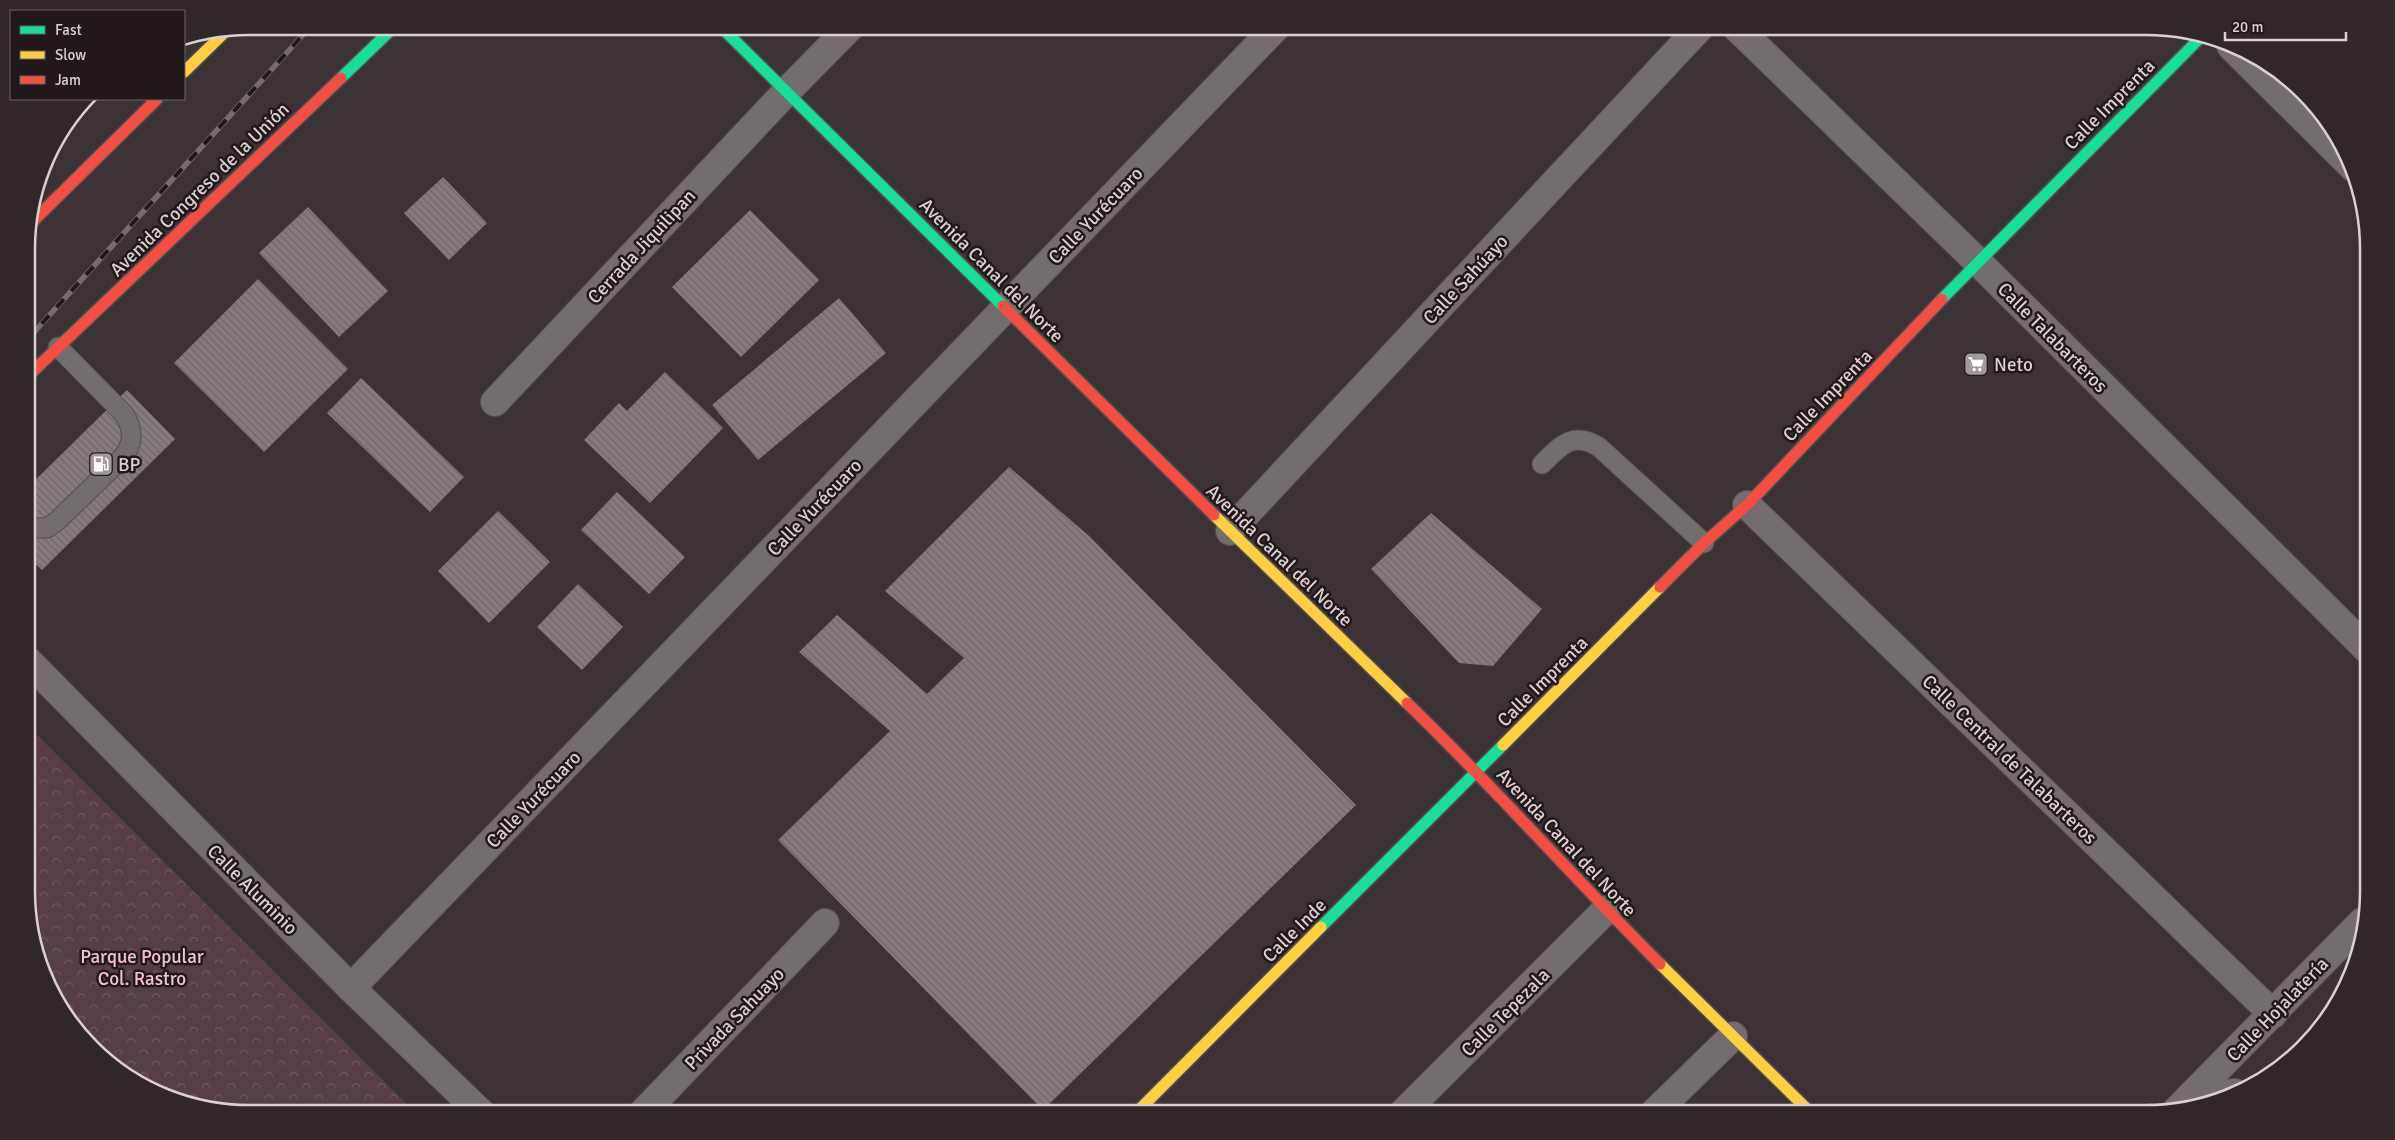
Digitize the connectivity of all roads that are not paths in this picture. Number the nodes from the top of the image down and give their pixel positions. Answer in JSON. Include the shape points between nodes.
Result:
{"nodes":[{"id":1,"x":386,"y":35,"type":"edge"},
{"id":2,"x":729,"y":35,"type":"edge"},
{"id":3,"x":842,"y":35,"type":"edge"},
{"id":4,"x":1268,"y":35,"type":"edge"},
{"id":5,"x":1692,"y":35,"type":"edge"},
{"id":6,"x":1744,"y":35,"type":"edge"},
{"id":7,"x":220,"y":37,"type":"edge"},
{"id":8,"x":2196,"y":41,"type":"edge"},
{"id":9,"x":2244,"y":59,"type":"edge"},
{"id":10,"x":185,"y":71,"type":"edge"},
{"id":11,"x":787,"y":91,"type":"junction"},
{"id":12,"x":156,"y":100,"type":"edge"},
{"id":13,"x":2335,"y":150,"type":"edge"},
{"id":14,"x":38,"y":216,"type":"edge"},
{"id":15,"x":1978,"y":262,"type":"junction"},
{"id":16,"x":1005,"y":308,"type":"junction"},
{"id":17,"x":58,"y":347,"type":"junction"},
{"id":18,"x":35,"y":369,"type":"edge"},
{"id":19,"x":495,"y":402,"type":"dead end"},
{"id":20,"x":1542,"y":464,"type":"dead end"},
{"id":21,"x":1747,"y":505,"type":"junction"},
{"id":22,"x":35,"y":528,"type":"edge"},
{"id":23,"x":1230,"y":531,"type":"junction"},
{"id":24,"x":1704,"y":543,"type":"junction"},
{"id":25,"x":2360,"y":642,"type":"edge"},
{"id":26,"x":35,"y":668,"type":"edge"},
{"id":27,"x":1477,"y":771,"type":"junction"},
{"id":28,"x":1606,"y":910,"type":"junction"},
{"id":29,"x":825,"y":923,"type":"dead end"},
{"id":30,"x":2357,"y":927,"type":"edge"},
{"id":31,"x":351,"y":988,"type":"junction"},
{"id":32,"x":2273,"y":1014,"type":"junction"},
{"id":33,"x":1733,"y":1036,"type":"junction"},
{"id":34,"x":2186,"y":1101,"type":"edge"},
{"id":35,"x":473,"y":1105,"type":"edge"},
{"id":36,"x":651,"y":1105,"type":"edge"},
{"id":37,"x":1144,"y":1105,"type":"edge"},
{"id":38,"x":1412,"y":1105,"type":"edge"},
{"id":39,"x":1662,"y":1105,"type":"edge"},
{"id":40,"x":1803,"y":1105,"type":"edge"}],
"edges":[{"from":1,"to":17,"type":"main road","name":"Avenida Congreso de la Unión"},
{"from":2,"to":11,"type":"main road","name":"Avenida Canal del Norte"},
{"from":3,"to":11,"type":"street","name":"Cerrada Jiquilipan"},
{"from":4,"to":16,"type":"street","name":"Calle Yurécuaro"},
{"from":5,"to":23,"type":"street","name":"Calle Sahúayo"},
{"from":6,"to":15,"type":"street","name":"Calle Talabarteros"},
{"from":7,"to":10,"type":"main road"},
{"from":8,"to":15,"type":"main road","name":"Calle Imprenta"},
{"from":9,"to":13,"type":"street"},
{"from":11,"to":16,"type":"main road","name":"Avenida Canal del Norte"},
{"from":11,"to":19,"type":"street","name":"Cerrada Jiquilipan"},
{"from":12,"to":14,"type":"main road"},
{"from":15,"to":21,"type":"main road","name":"Calle Imprenta"},
{"from":15,"to":25,"type":"street","name":"Calle Talabarteros"},
{"from":16,"to":23,"type":"main road","name":"Avenida Canal del Norte"},
{"from":16,"to":31,"type":"street","name":"Calle Yurécuaro"},
{"from":17,"to":18,"type":"main road","name":"Avenida Congreso de la Unión"},
{"from":17,"to":22,"type":"lane","via":[[124,414],[131,424],[132,436],[130,448],[123,457],[57,521],[47,528]]},
{"from":20,"to":24,"type":"lane","via":[[1567,442],[1578,439],[1590,441]]},
{"from":21,"to":24,"type":"main road","name":"Calle Imprenta"},
{"from":21,"to":32,"type":"street","name":"Calle Central de Talabarteros"},
{"from":23,"to":27,"type":"main road","name":"Avenida Canal del Norte"},
{"from":24,"to":27,"type":"main road","name":"Calle Imprenta"},
{"from":26,"to":31,"type":"street","name":"Calle Aluminio"},
{"from":27,"to":28,"type":"main road","name":"Avenida Canal del Norte"},
{"from":27,"to":37,"type":"main road","name":"Calle Inde"},
{"from":28,"to":33,"type":"main road","name":"Avenida Canal del Norte"},
{"from":28,"to":38,"type":"street","name":"Calle Tepezala"},
{"from":29,"to":36,"type":"street","name":"Privada Sahuayo"},
{"from":30,"to":32,"type":"street","name":"Calle Hojalatería"},
{"from":31,"to":35,"type":"street","name":"Calle Aluminio"},
{"from":32,"to":34,"type":"street","name":"Calle Hojalatería"},
{"from":33,"to":39,"type":"street"},
{"from":33,"to":40,"type":"main road","name":"Avenida Canal del Norte"}]}
